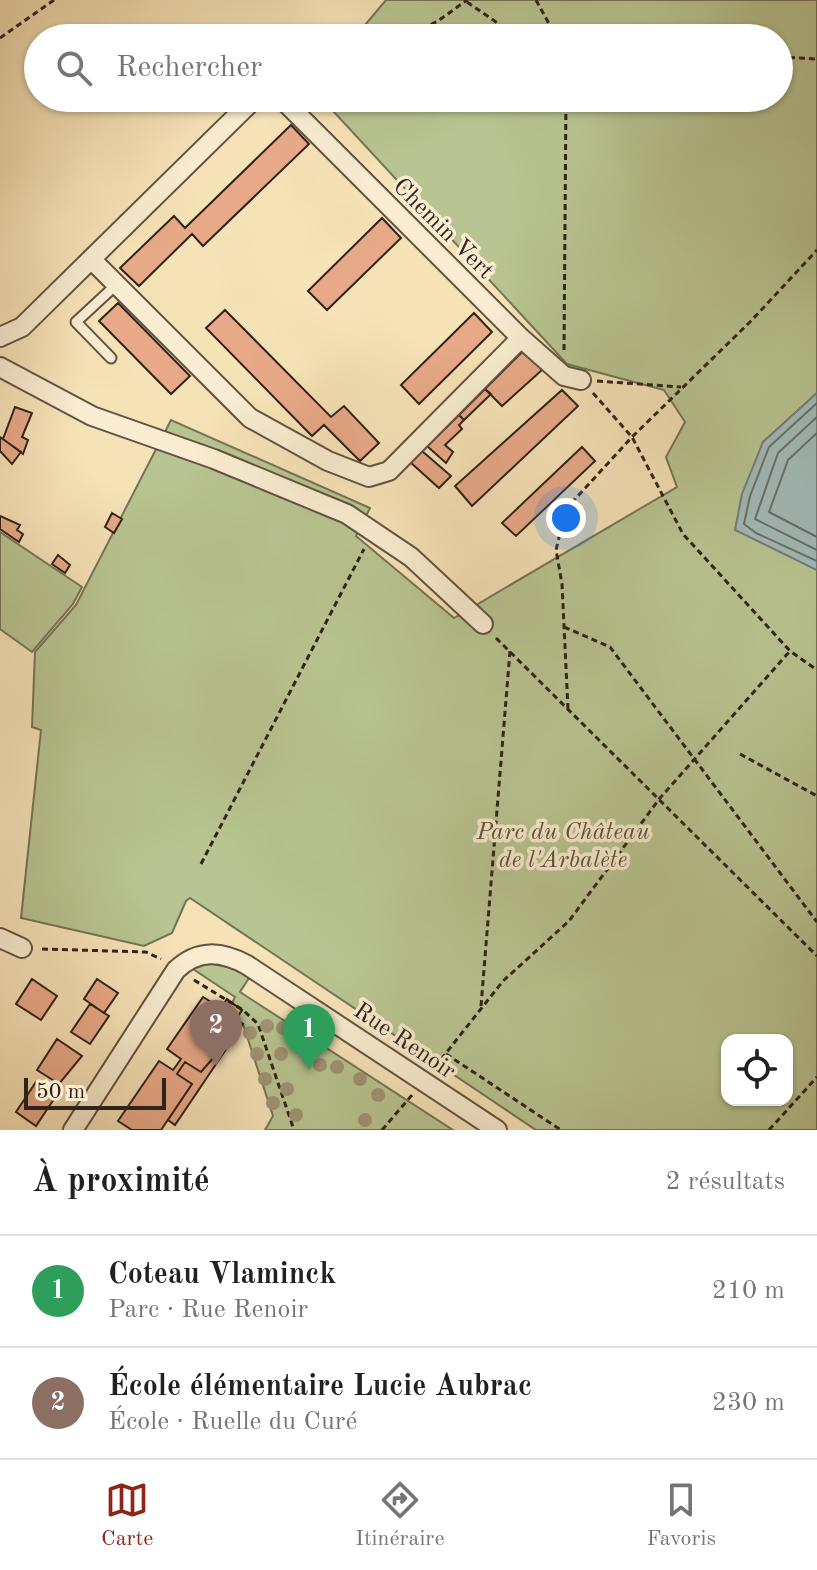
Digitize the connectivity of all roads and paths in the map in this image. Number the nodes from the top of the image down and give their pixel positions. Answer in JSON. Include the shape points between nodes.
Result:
{"nodes":[{"id":1,"x":54,"y":0,"type":"edge"},
{"id":2,"x":466,"y":0,"type":"edge"},
{"id":3,"x":536,"y":0,"type":"edge"},
{"id":4,"x":432,"y":24,"type":"edge"},
{"id":5,"x":499,"y":24,"type":"edge"},
{"id":6,"x":549,"y":24,"type":"edge"},
{"id":7,"x":0,"y":38,"type":"edge"},
{"id":8,"x":793,"y":58,"type":"edge"},
{"id":9,"x":817,"y":59,"type":"edge"},
{"id":10,"x":241,"y":112,"type":"edge"},
{"id":11,"x":295,"y":112,"type":"edge"},
{"id":12,"x":566,"y":112,"type":"edge"},
{"id":13,"x":817,"y":250,"type":"edge"},
{"id":14,"x":91,"y":259,"type":"junction"},
{"id":15,"x":117,"y":284,"type":"junction"},
{"id":16,"x":0,"y":337,"type":"edge"},
{"id":17,"x":521,"y":338,"type":"junction"},
{"id":18,"x":111,"y":358,"type":"dead end"},
{"id":19,"x":0,"y":367,"type":"edge"},
{"id":20,"x":572,"y":378,"type":"junction"},
{"id":21,"x":682,"y":387,"type":"junction"},
{"id":22,"x":632,"y":437,"type":"junction"},
{"id":23,"x":373,"y":532,"type":"junction"},
{"id":24,"x":483,"y":624,"type":"joint"},
{"id":25,"x":564,"y":627,"type":"junction"},
{"id":26,"x":510,"y":651,"type":"junction"},
{"id":27,"x":790,"y":651,"type":"junction"},
{"id":28,"x":817,"y":670,"type":"edge"},
{"id":29,"x":568,"y":709,"type":"junction"},
{"id":30,"x":740,"y":754,"type":"dead end"},
{"id":31,"x":695,"y":756,"type":"junction"},
{"id":32,"x":817,"y":796,"type":"edge"},
{"id":33,"x":660,"y":798,"type":"junction"},
{"id":34,"x":201,"y":864,"type":"dead end"},
{"id":35,"x":817,"y":922,"type":"edge"},
{"id":36,"x":0,"y":938,"type":"edge"},
{"id":37,"x":22,"y":948,"type":"joint"},
{"id":38,"x":817,"y":956,"type":"edge"},
{"id":39,"x":176,"y":970,"type":"junction"},
{"id":40,"x":481,"y":1009,"type":"junction"},
{"id":41,"x":446,"y":1054,"type":"junction"},
{"id":42,"x":817,"y":1077,"type":"edge"},
{"id":43,"x":424,"y":1081,"type":"junction"},
{"id":44,"x":73,"y":1130,"type":"edge"},
{"id":45,"x":294,"y":1130,"type":"edge"},
{"id":46,"x":382,"y":1130,"type":"edge"},
{"id":47,"x":497,"y":1130,"type":"edge"},
{"id":48,"x":561,"y":1130,"type":"edge"},
{"id":49,"x":769,"y":1130,"type":"edge"}],
"edges":[{"from":1,"to":7,"type":"path"},
{"from":2,"to":4,"type":"path"},
{"from":2,"to":5,"type":"path"},
{"from":3,"to":6,"type":"path"},
{"from":8,"to":9,"type":"path"},
{"from":10,"to":14,"type":"street"},
{"from":11,"to":17,"type":"street","name":"Chemin Vert"},
{"from":12,"to":20,"type":"path"},
{"from":13,"to":21,"type":"path"},
{"from":14,"to":15,"type":"street"},
{"from":14,"to":16,"type":"street","via":[[22,327]]},
{"from":15,"to":17,"type":"street","via":[[250,418],[369,477],[389,471]]},
{"from":15,"to":18,"type":"lane","via":[[76,322]]},
{"from":17,"to":20,"type":"street","name":"Chemin Vert"},
{"from":19,"to":23,"type":"street","via":[[92,416],[281,486],[347,514]]},
{"from":20,"to":21,"type":"path"},
{"from":20,"to":22,"type":"path"},
{"from":21,"to":22,"type":"path"},
{"from":22,"to":25,"type":"path","via":[[571,501],[559,528],[556,550]]},
{"from":22,"to":27,"type":"path","via":[[683,534]]},
{"from":23,"to":24,"type":"street","via":[[411,557]]},
{"from":23,"to":34,"type":"path"},
{"from":24,"to":26,"type":"path"},
{"from":25,"to":29,"type":"path"},
{"from":25,"to":31,"type":"path","via":[[610,647]]},
{"from":26,"to":29,"type":"path"},
{"from":26,"to":40,"type":"path"},
{"from":27,"to":28,"type":"path"},
{"from":27,"to":31,"type":"path"},
{"from":29,"to":33,"type":"path"},
{"from":30,"to":32,"type":"path"},
{"from":31,"to":33,"type":"path"},
{"from":31,"to":35,"type":"path"},
{"from":33,"to":38,"type":"path"},
{"from":33,"to":40,"type":"path","via":[[569,921],[503,981]]},
{"from":36,"to":37,"type":"street"},
{"from":37,"to":39,"type":"path","via":[[146,952]]},
{"from":39,"to":43,"type":"street","name":"Rue Renoir","via":[[200,955],[230,956]]},
{"from":39,"to":44,"type":"street"},
{"from":39,"to":45,"type":"path","via":[[226,998],[258,1024]]},
{"from":40,"to":41,"type":"path"},
{"from":41,"to":43,"type":"path"},
{"from":41,"to":48,"type":"path"},
{"from":42,"to":49,"type":"path"},
{"from":43,"to":46,"type":"path"},
{"from":43,"to":47,"type":"street","name":"Rue Renoir"}]}
